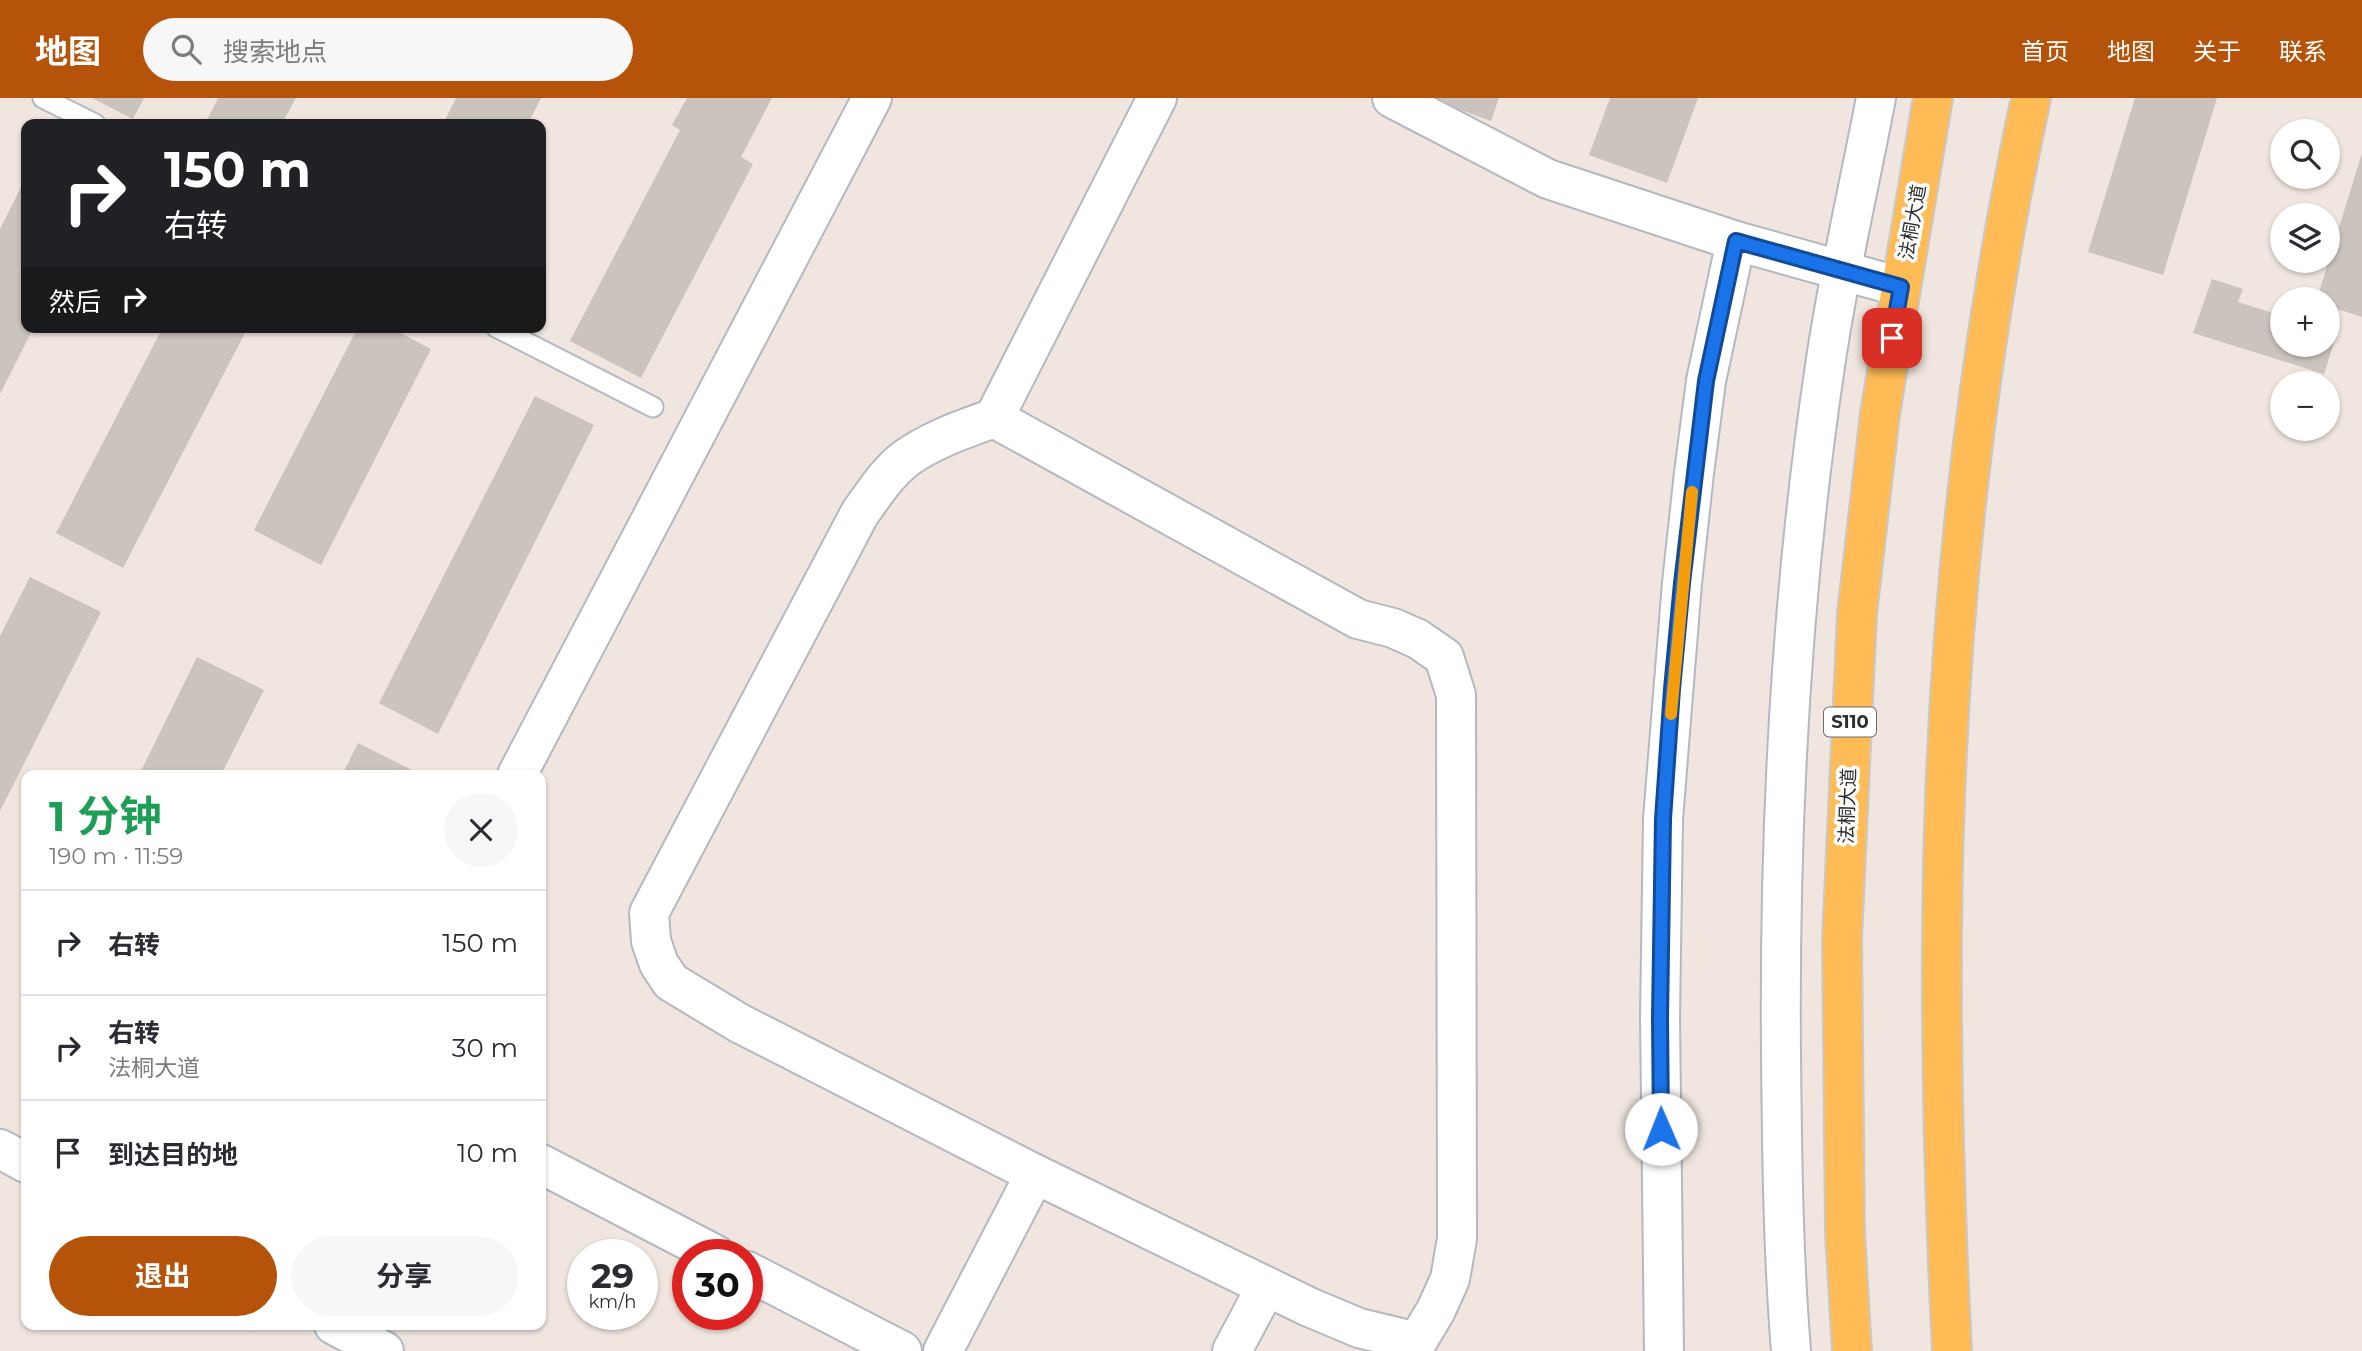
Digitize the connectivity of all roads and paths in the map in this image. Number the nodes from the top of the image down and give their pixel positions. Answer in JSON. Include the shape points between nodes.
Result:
{"nodes":[{"id":1,"x":43,"y":98,"type":"edge"},
{"id":2,"x":872,"y":98,"type":"edge"},
{"id":3,"x":1157,"y":98,"type":"edge"},
{"id":4,"x":1392,"y":98,"type":"edge"},
{"id":5,"x":1876,"y":98,"type":"edge"},
{"id":6,"x":1933,"y":98,"type":"edge"},
{"id":7,"x":2031,"y":98,"type":"edge"},
{"id":8,"x":85,"y":119,"type":"edge"},
{"id":9,"x":1736,"y":241,"type":"junction"},
{"id":10,"x":1843,"y":271,"type":"junction"},
{"id":11,"x":1901,"y":287,"type":"junction"},
{"id":12,"x":508,"y":333,"type":"edge"},
{"id":13,"x":653,"y":407,"type":"dead end"},
{"id":14,"x":994,"y":418,"type":"junction"},
{"id":15,"x":520,"y":770,"type":"edge"},
{"id":16,"x":0,"y":1149,"type":"edge"},
{"id":17,"x":21,"y":1160,"type":"edge"},
{"id":18,"x":546,"y":1167,"type":"edge"},
{"id":19,"x":1035,"y":1174,"type":"junction"},
{"id":20,"x":685,"y":1239,"type":"edge"},
{"id":21,"x":763,"y":1279,"type":"edge"},
{"id":22,"x":1266,"y":1287,"type":"junction"},
{"id":23,"x":344,"y":1330,"type":"edge"},
{"id":24,"x":384,"y":1351,"type":"edge"},
{"id":25,"x":901,"y":1351,"type":"edge"},
{"id":26,"x":943,"y":1351,"type":"edge"},
{"id":27,"x":1232,"y":1351,"type":"edge"},
{"id":28,"x":1664,"y":1351,"type":"edge"},
{"id":29,"x":1791,"y":1351,"type":"edge"},
{"id":30,"x":1852,"y":1351,"type":"edge"},
{"id":31,"x":1952,"y":1351,"type":"edge"}],
"edges":[{"from":1,"to":8,"type":"lane"},
{"from":2,"to":15,"type":"street"},
{"from":3,"to":14,"type":"street"},
{"from":4,"to":9,"type":"street","via":[[1548,179]]},
{"from":5,"to":10,"type":"street"},
{"from":6,"to":11,"type":"main road","name":"法桐大道","number":"S110"},
{"from":7,"to":31,"type":"main road","via":[[1998,265],[1973,447],[1953,666],[1942,999]]},
{"from":9,"to":10,"type":"street"},
{"from":9,"to":28,"type":"street","via":[[1706,381],[1694,473],[1663,819]]},
{"from":10,"to":11,"type":"street"},
{"from":10,"to":29,"type":"street","via":[[1825,364],[1792,663],[1783,836],[1782,1170]]},
{"from":11,"to":30,"type":"main road","name":"法桐大道","number":"S110","via":[[1868,512],[1850,721],[1841,1036]]},
{"from":12,"to":13,"type":"lane"},
{"from":14,"to":19,"type":"street","via":[[936,441],[906,459],[868,502],[649,914],[651,941],[671,982],[739,1023]]},
{"from":14,"to":22,"type":"street","via":[[1358,619],[1418,639],[1444,657],[1456,695],[1457,1239],[1450,1279],[1417,1342],[1359,1328]]},
{"from":16,"to":17,"type":"street"},
{"from":18,"to":20,"type":"street"},
{"from":19,"to":22,"type":"street"},
{"from":19,"to":26,"type":"street"},
{"from":21,"to":25,"type":"street"},
{"from":22,"to":27,"type":"street"},
{"from":23,"to":24,"type":"street"}]}
